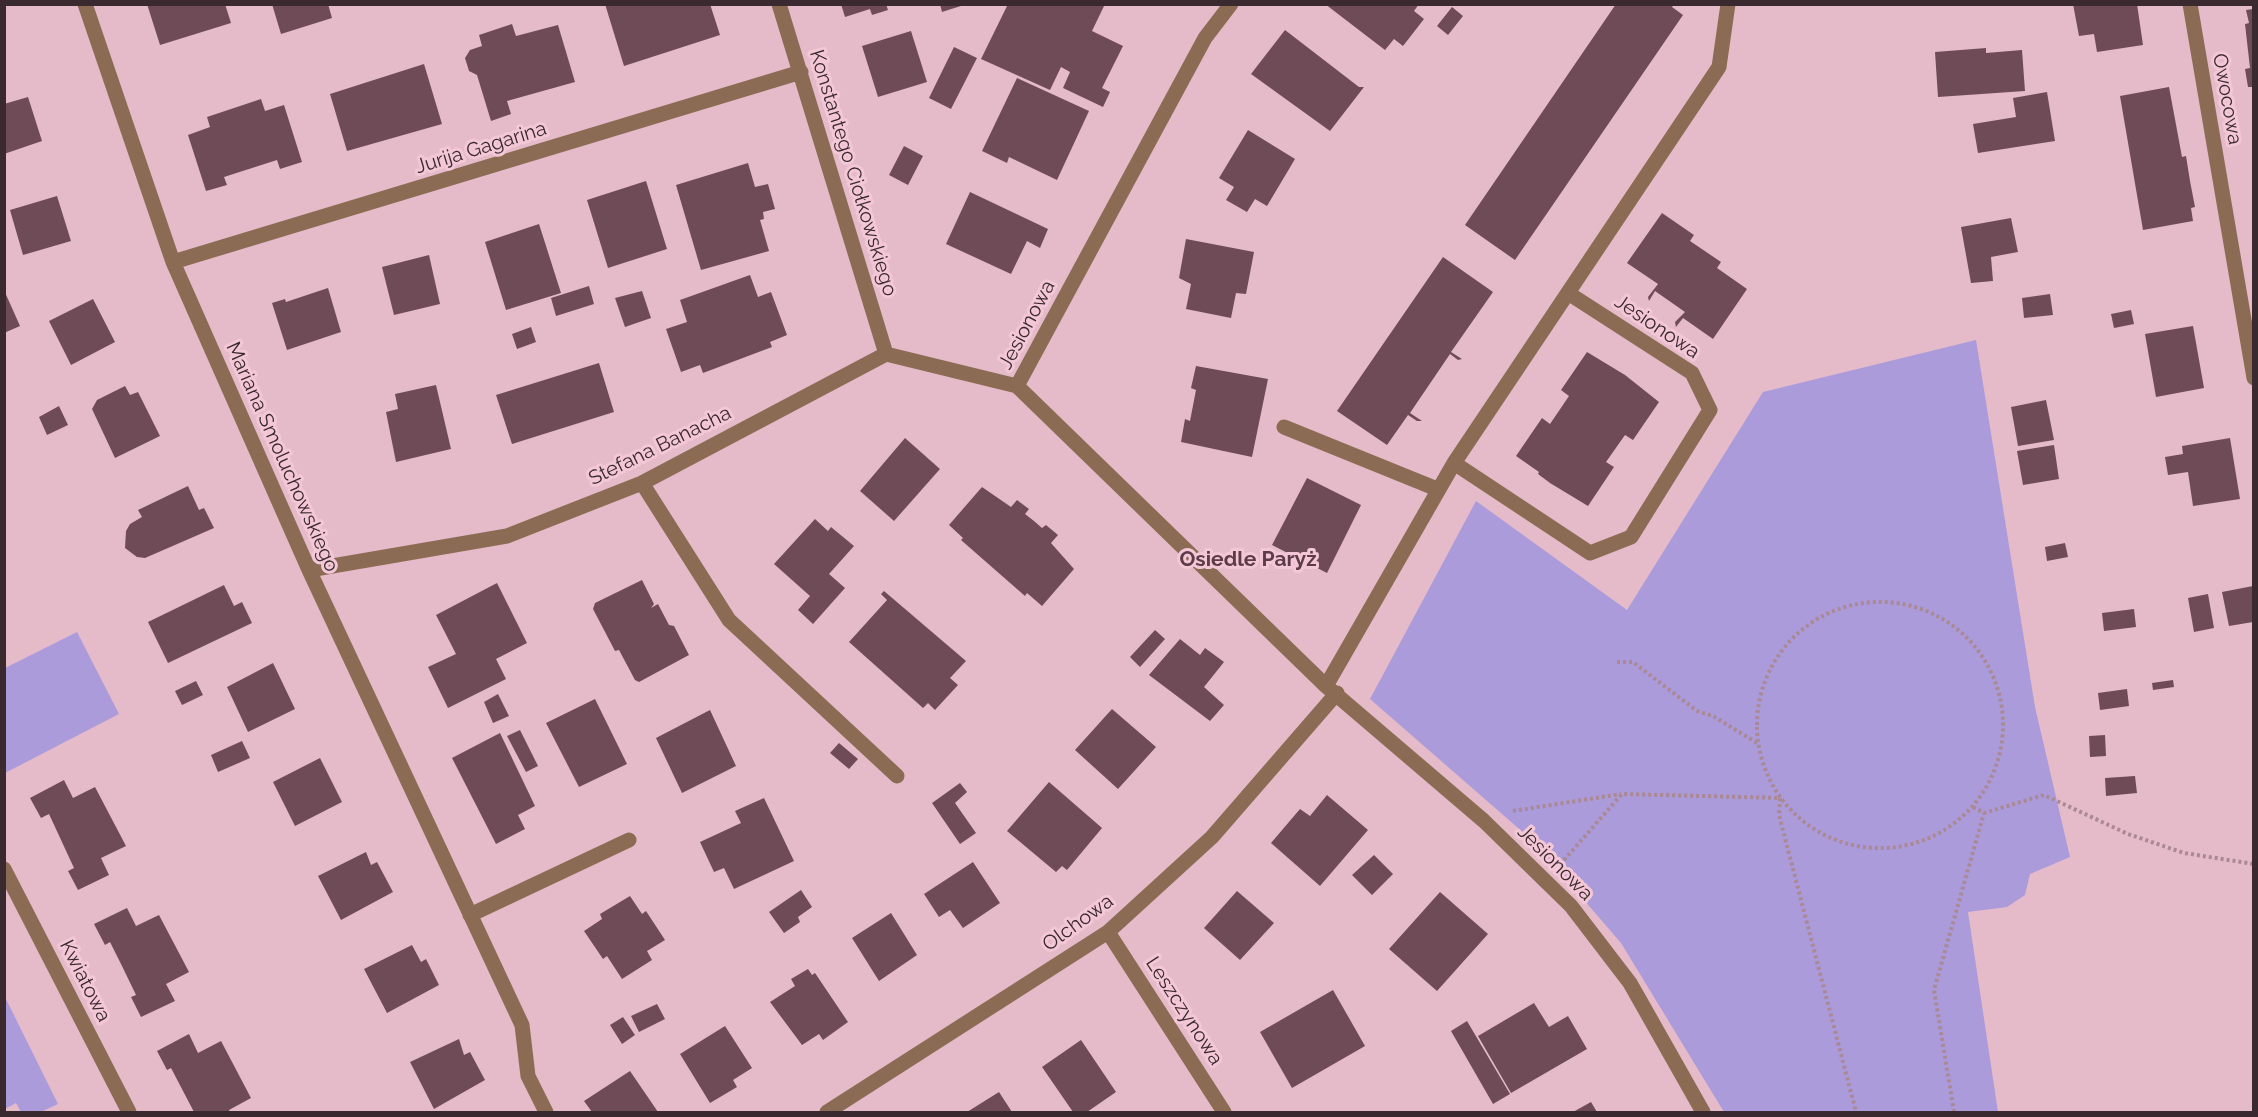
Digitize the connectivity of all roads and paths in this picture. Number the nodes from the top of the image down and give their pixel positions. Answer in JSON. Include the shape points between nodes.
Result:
{"nodes":[{"id":1,"x":85,"y":4,"type":"edge"},
{"id":2,"x":779,"y":4,"type":"edge"},
{"id":3,"x":1231,"y":4,"type":"edge"},
{"id":4,"x":1728,"y":4,"type":"edge"},
{"id":5,"x":2190,"y":4,"type":"edge"},
{"id":6,"x":801,"y":72,"type":"junction"},
{"id":7,"x":173,"y":262,"type":"junction"},
{"id":8,"x":1568,"y":293,"type":"junction"},
{"id":9,"x":886,"y":354,"type":"junction"},
{"id":10,"x":2253,"y":378,"type":"edge"},
{"id":11,"x":1017,"y":386,"type":"junction"},
{"id":12,"x":1284,"y":427,"type":"dead end"},
{"id":13,"x":1454,"y":463,"type":"junction"},
{"id":14,"x":642,"y":483,"type":"junction"},
{"id":15,"x":1437,"y":489,"type":"junction"},
{"id":16,"x":309,"y":570,"type":"junction"},
{"id":17,"x":1617,"y":662,"type":"dead end"},
{"id":18,"x":1332,"y":689,"type":"junction"},
{"id":19,"x":1758,"y":744,"type":"junction"},
{"id":20,"x":897,"y":776,"type":"dead end"},
{"id":21,"x":1622,"y":794,"type":"junction"},
{"id":22,"x":1780,"y":798,"type":"junction"},
{"id":23,"x":1973,"y":807,"type":"junction"},
{"id":24,"x":1984,"y":813,"type":"junction"},
{"id":25,"x":1492,"y":829,"type":"junction"},
{"id":26,"x":629,"y":840,"type":"dead end"},
{"id":27,"x":2253,"y":864,"type":"edge"},
{"id":28,"x":6,"y":874,"type":"edge"},
{"id":29,"x":1546,"y":881,"type":"junction"},
{"id":30,"x":470,"y":915,"type":"junction"},
{"id":31,"x":1108,"y":932,"type":"junction"},
{"id":32,"x":129,"y":1113,"type":"edge"},
{"id":33,"x":546,"y":1113,"type":"edge"},
{"id":34,"x":827,"y":1113,"type":"edge"},
{"id":35,"x":1224,"y":1113,"type":"edge"},
{"id":36,"x":1703,"y":1113,"type":"edge"},
{"id":37,"x":1856,"y":1113,"type":"edge"},
{"id":38,"x":1954,"y":1113,"type":"edge"}],
"edges":[{"from":1,"to":7,"type":"street","name":"Mariana Smoluchowskiego"},
{"from":2,"to":6,"type":"street","name":"Konstantego Ciołkowskiego"},
{"from":3,"to":11,"type":"street","name":"Jesionowa","via":[[1205,38]]},
{"from":4,"to":8,"type":"street","via":[[1719,67]]},
{"from":5,"to":10,"type":"street","name":"Owocowa"},
{"from":6,"to":7,"type":"street","name":"Jurija Gagarina"},
{"from":6,"to":9,"type":"street","name":"Konstantego Ciołkowskiego"},
{"from":7,"to":16,"type":"street","name":"Mariana Smoluchowskiego"},
{"from":8,"to":13,"type":"street"},
{"from":8,"to":13,"type":"street","name":"Jesionowa","via":[[1692,373],[1710,410],[1631,537],[1590,553]]},
{"from":9,"to":11,"type":"street"},
{"from":9,"to":14,"type":"street","name":"Stefana Banacha"},
{"from":11,"to":18,"type":"street","name":"Jesionowa"},
{"from":12,"to":15,"type":"street"},
{"from":13,"to":15,"type":"street"},
{"from":14,"to":16,"type":"street","name":"Stefana Banacha","via":[[507,536]]},
{"from":14,"to":20,"type":"street","via":[[729,620]]},
{"from":15,"to":18,"type":"street"},
{"from":16,"to":30,"type":"street","name":"Mariana Smoluchowskiego"},
{"from":17,"to":19,"type":"path","via":[[1633,662],[1696,711],[1713,716]]},
{"from":18,"to":25,"type":"street","name":"Jesionowa"},
{"from":18,"to":31,"type":"street","name":"Olchowa","via":[[1212,837]]},
{"from":19,"to":22,"type":"path","via":[[1765,771]]},
{"from":19,"to":23,"type":"path","via":[[1757,714],[1763,685],[1794,637],[1817,619],[1844,607],[1872,602],[1901,603],[1930,612],[1955,626],[1986,662],[2001,698],[2004,727],[2000,756]]},
{"from":21,"to":22,"type":"path"},
{"from":21,"to":25,"type":"path","via":[[1507,812]]},
{"from":21,"to":29,"type":"path"},
{"from":22,"to":23,"type":"path","via":[[1805,824],[1838,841],[1874,849],[1911,845],[1945,831]]},
{"from":22,"to":37,"type":"path","via":[[1779,815]]},
{"from":23,"to":24,"type":"path"},
{"from":24,"to":27,"type":"path","via":[[2044,795],[2128,834],[2184,853]]},
{"from":24,"to":38,"type":"path","via":[[1934,990]]},
{"from":25,"to":29,"type":"street","name":"Jesionowa"},
{"from":26,"to":30,"type":"street"},
{"from":28,"to":32,"type":"street","name":"Kwiatowa"},
{"from":29,"to":36,"type":"street","name":"Jesionowa","via":[[1571,906],[1630,983]]},
{"from":30,"to":33,"type":"street","name":"Mariana Smoluchowskiego","via":[[522,1026],[528,1076]]},
{"from":31,"to":34,"type":"street","name":"Olchowa"},
{"from":31,"to":35,"type":"street","name":"Leszczynowa"}]}
